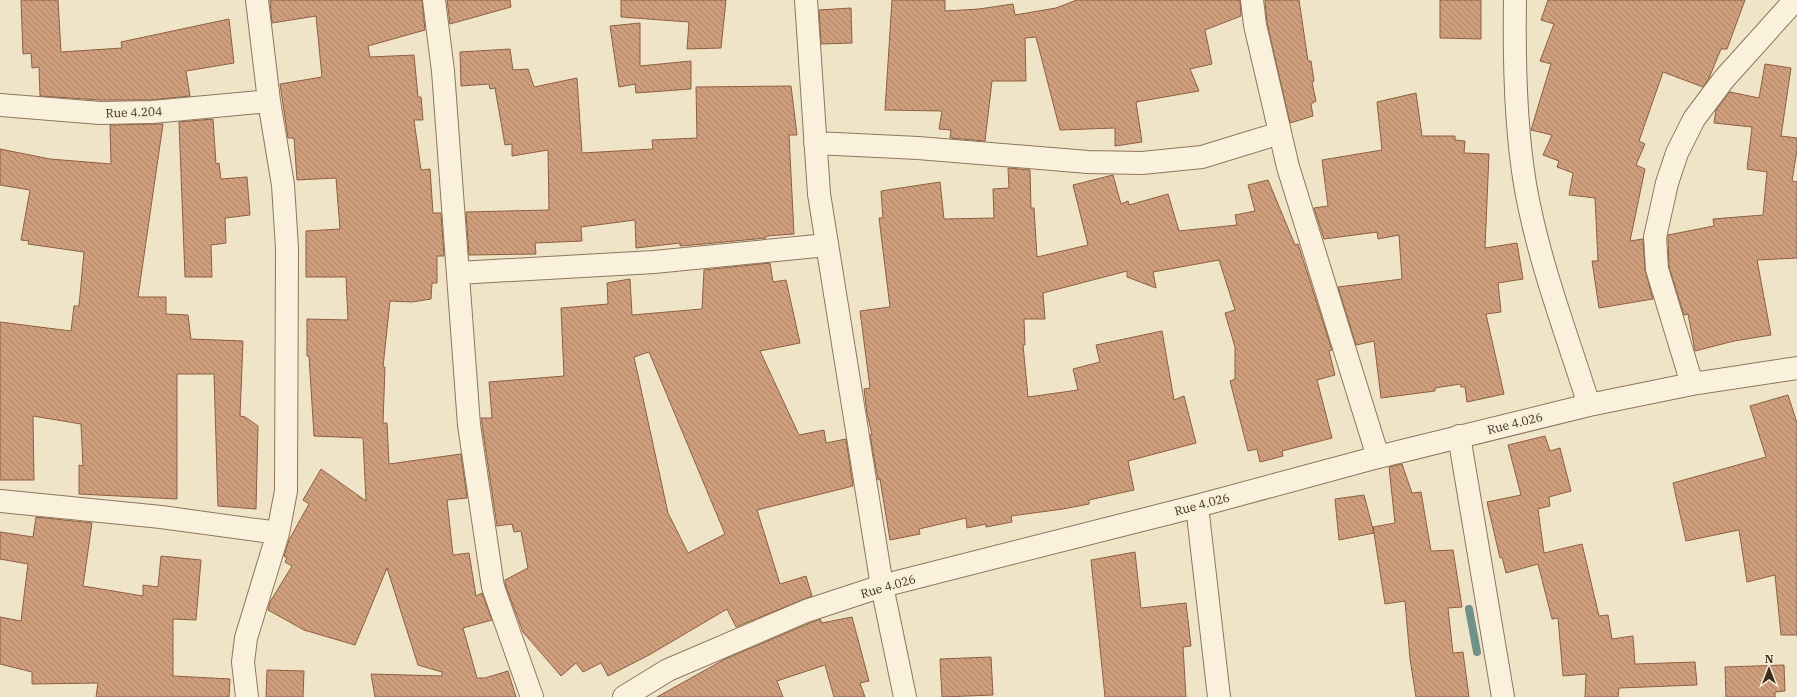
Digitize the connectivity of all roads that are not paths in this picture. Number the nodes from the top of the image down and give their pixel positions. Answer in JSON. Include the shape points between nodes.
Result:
{"nodes":[{"id":1,"x":257,"y":0,"type":"edge"},
{"id":2,"x":434,"y":0,"type":"edge"},
{"id":3,"x":806,"y":0,"type":"edge"},
{"id":4,"x":1252,"y":0,"type":"edge"},
{"id":5,"x":1516,"y":0,"type":"edge"},
{"id":6,"x":1795,"y":0,"type":"edge"},
{"id":7,"x":1788,"y":22,"type":"edge"},
{"id":8,"x":269,"y":101,"type":"junction"},
{"id":9,"x":0,"y":105,"type":"edge"},
{"id":10,"x":1280,"y":133,"type":"junction"},
{"id":11,"x":815,"y":143,"type":"junction"},
{"id":12,"x":827,"y":245,"type":"junction"},
{"id":13,"x":458,"y":273,"type":"junction"},
{"id":14,"x":1797,"y":368,"type":"edge"},
{"id":15,"x":1692,"y":384,"type":"junction"},
{"id":16,"x":1590,"y":405,"type":"junction"},
{"id":17,"x":1459,"y":436,"type":"junction"},
{"id":18,"x":1378,"y":457,"type":"junction"},
{"id":19,"x":0,"y":501,"type":"edge"},
{"id":20,"x":1197,"y":506,"type":"junction"},
{"id":21,"x":278,"y":533,"type":"junction"},
{"id":22,"x":882,"y":586,"type":"junction"},
{"id":23,"x":247,"y":697,"type":"edge"},
{"id":24,"x":532,"y":697,"type":"edge"},
{"id":25,"x":624,"y":697,"type":"edge"},
{"id":26,"x":905,"y":697,"type":"edge"},
{"id":27,"x":1219,"y":697,"type":"edge"},
{"id":28,"x":1503,"y":697,"type":"edge"}],
"edges":[{"from":1,"to":8,"type":"street"},
{"from":2,"to":13,"type":"street","via":[[443,71]]},
{"from":3,"to":11,"type":"street"},
{"from":4,"to":10,"type":"street","via":[[1255,25]]},
{"from":5,"to":16,"type":"street","via":[[1518,116],[1525,184],[1541,253]]},
{"from":6,"to":7,"type":"street"},
{"from":7,"to":15,"type":"street","via":[[1724,79],[1694,119],[1677,153],[1667,183],[1655,237],[1657,269]]},
{"from":8,"to":9,"type":"street","name":"Rue 4.204","via":[[152,112],[100,113]]},
{"from":8,"to":21,"type":"street","via":[[283,185],[287,248],[286,491]]},
{"from":10,"to":11,"type":"street","via":[[1202,157],[1142,163],[1088,162],[918,148]]},
{"from":10,"to":18,"type":"street","via":[[1288,167]]},
{"from":11,"to":12,"type":"street"},
{"from":12,"to":13,"type":"street","via":[[654,262]]},
{"from":12,"to":22,"type":"street"},
{"from":13,"to":24,"type":"street","via":[[469,425],[493,587]]},
{"from":14,"to":15,"type":"street","name":"Rue 4.026"},
{"from":15,"to":16,"type":"street","name":"Rue 4.026"},
{"from":16,"to":17,"type":"street","name":"Rue 4.026"},
{"from":17,"to":18,"type":"street","name":"Rue 4.026"},
{"from":17,"to":28,"type":"street"},
{"from":18,"to":20,"type":"street","name":"Rue 4.026"},
{"from":19,"to":21,"type":"street","via":[[161,517]]},
{"from":20,"to":22,"type":"street","name":"Rue 4.026"},
{"from":20,"to":27,"type":"street"},
{"from":21,"to":23,"type":"street","via":[[246,638],[243,662]]},
{"from":22,"to":25,"type":"street","name":"Rue 4.026","via":[[806,611],[668,670]]},
{"from":22,"to":26,"type":"street"}]}
